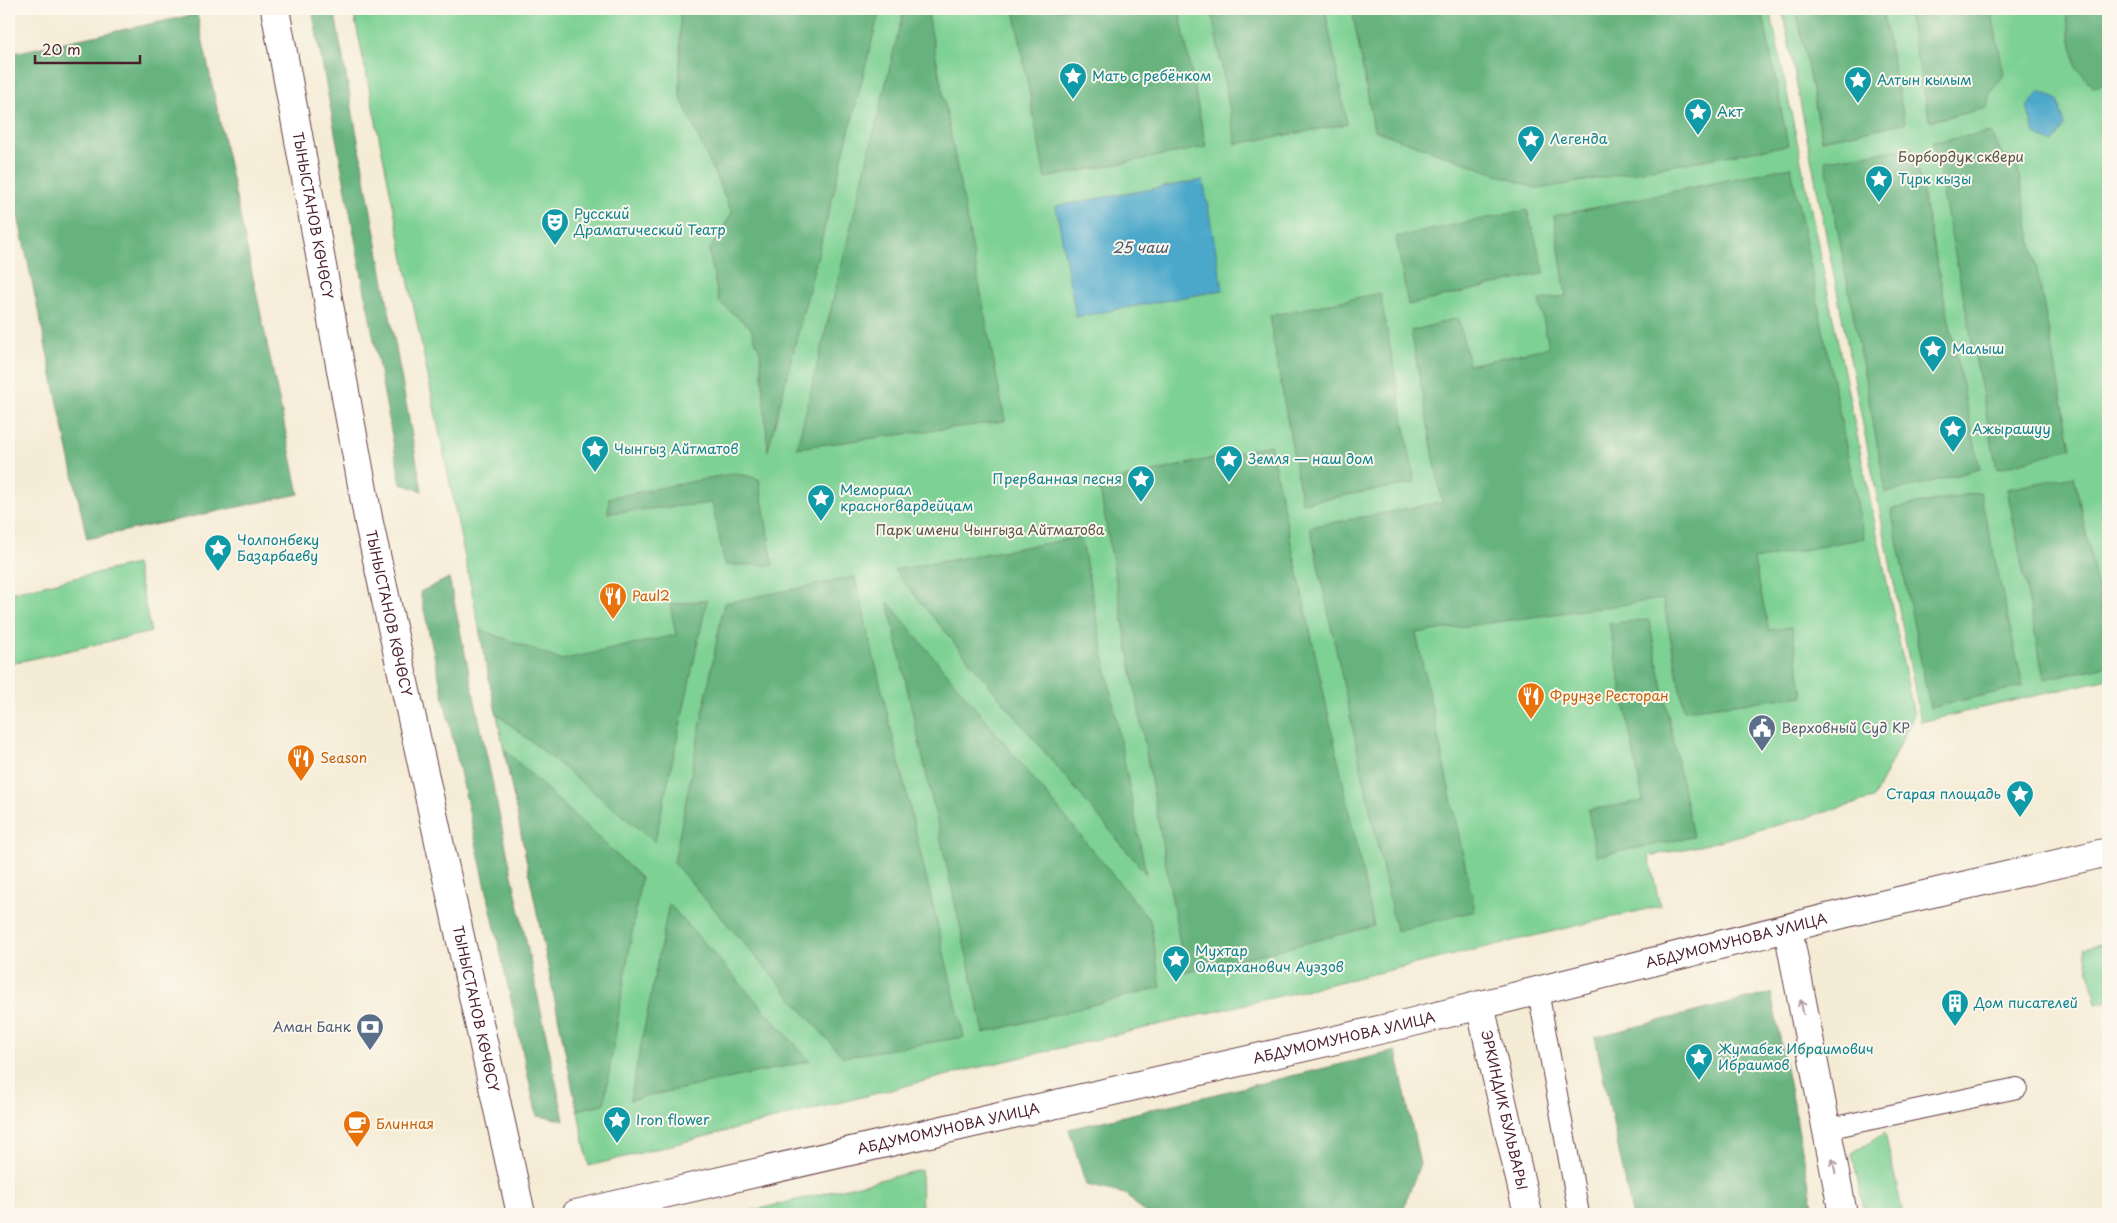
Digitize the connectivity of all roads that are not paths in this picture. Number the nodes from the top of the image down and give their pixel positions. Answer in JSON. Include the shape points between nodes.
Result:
{"nodes":[{"id":1,"x":275,"y":9,"type":"edge"},
{"id":2,"x":2108,"y":852,"type":"edge"},
{"id":3,"x":1788,"y":929,"type":"junction"},
{"id":4,"x":1538,"y":991,"type":"junction"},
{"id":5,"x":1480,"y":1005,"type":"junction"},
{"id":6,"x":2017,"y":1088,"type":"dead end"},
{"id":7,"x":1826,"y":1129,"type":"junction"},
{"id":8,"x":521,"y":1214,"type":"edge"},
{"id":9,"x":576,"y":1214,"type":"edge"},
{"id":10,"x":1528,"y":1214,"type":"edge"},
{"id":11,"x":1579,"y":1214,"type":"edge"},
{"id":12,"x":1843,"y":1214,"type":"edge"}],
"edges":[{"from":1,"to":8,"type":"street","name":"ТЫНЫСТАНОВ КӨЧӨСҮ","via":[[370,523]]},
{"from":2,"to":3,"type":"street","name":"АБДУМОМУНОВА УЛИЦА"},
{"from":3,"to":4,"type":"street","name":"АБДУМОМУНОВА УЛИЦА"},
{"from":7,"to":3,"type":"street","one_way":true},
{"from":4,"to":5,"type":"street","name":"АБДУМОМУНОВА УЛИЦА"},
{"from":4,"to":11,"type":"lane"},
{"from":5,"to":9,"type":"street","name":"АБДУМОМУНОВА УЛИЦА"},
{"from":5,"to":10,"type":"street","name":"ЭРКИНДИК БУЛЬВАРЫ"},
{"from":6,"to":7,"type":"lane"},
{"from":12,"to":7,"type":"street","one_way":true}]}
